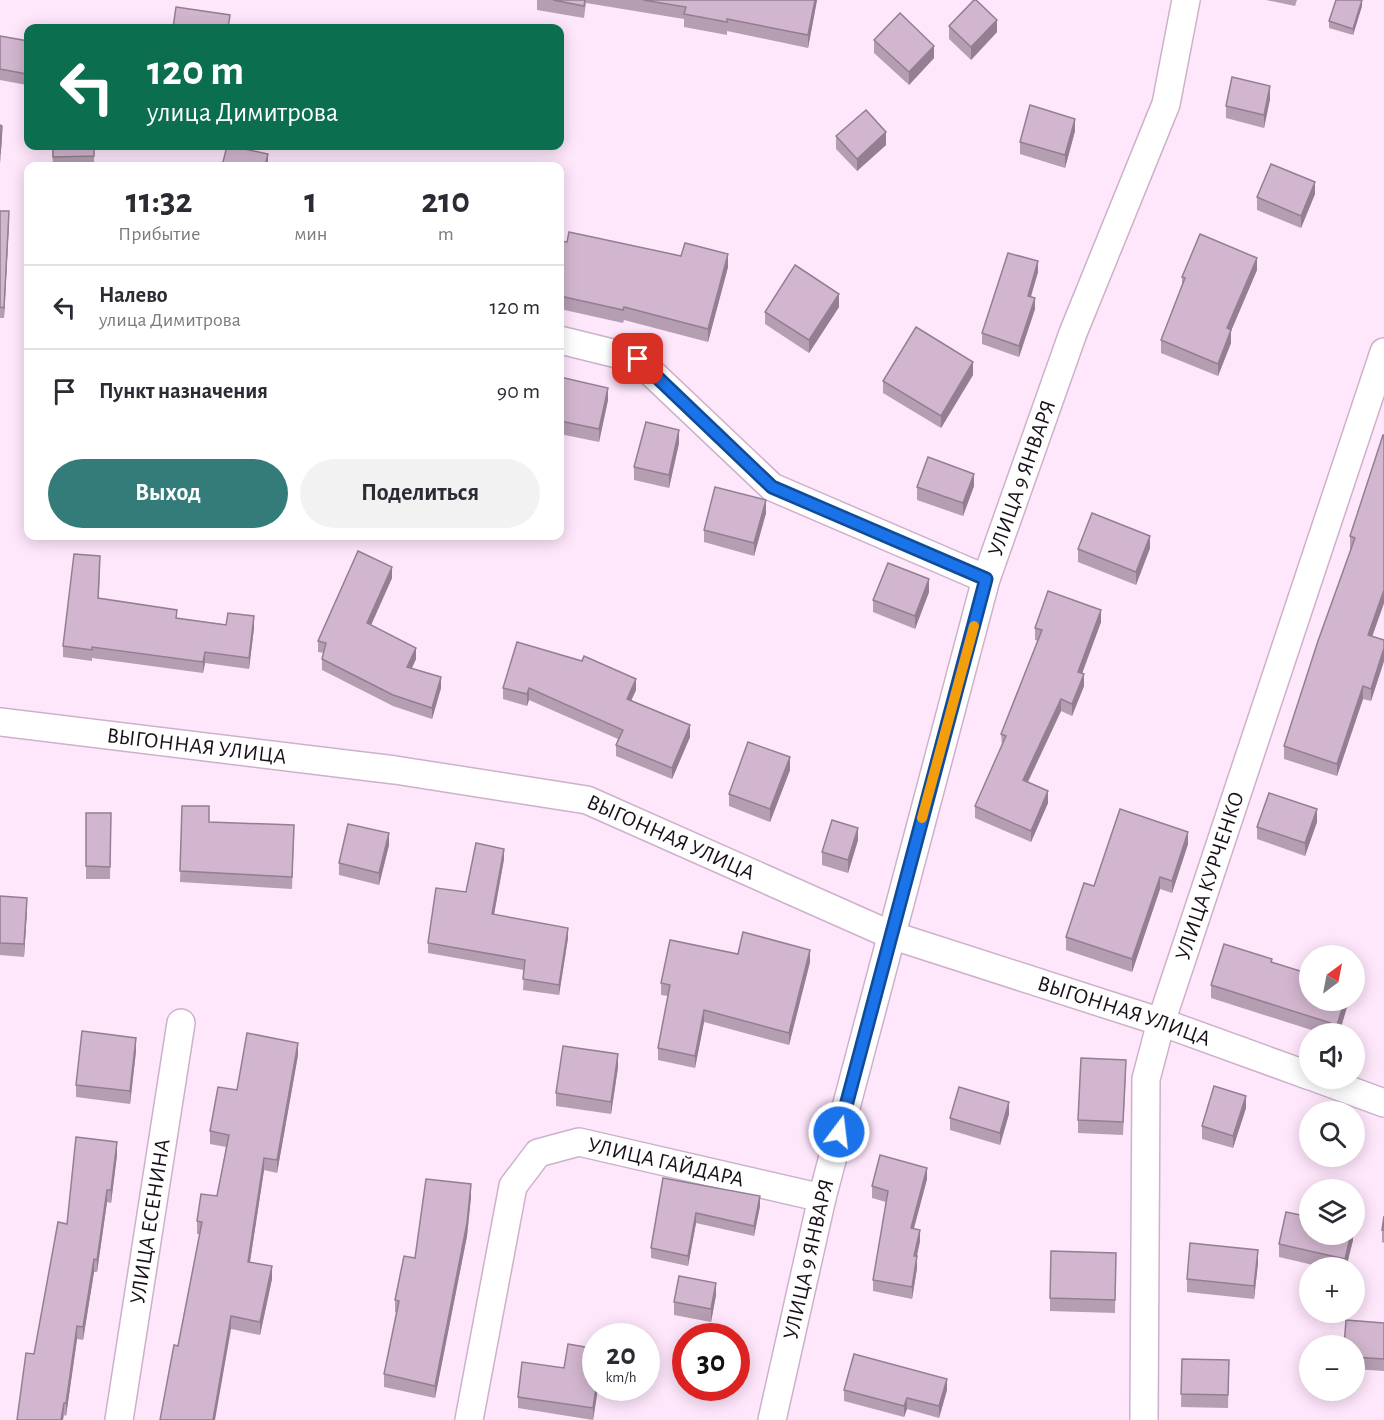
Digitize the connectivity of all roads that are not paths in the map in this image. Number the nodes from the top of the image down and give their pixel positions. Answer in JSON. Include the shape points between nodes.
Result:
{"nodes":[{"id":1,"x":1186,"y":0,"type":"edge"},
{"id":2,"x":564,"y":341,"type":"edge"},
{"id":3,"x":1384,"y":351,"type":"edge"},
{"id":4,"x":986,"y":579,"type":"junction"},
{"id":5,"x":0,"y":722,"type":"edge"},
{"id":6,"x":891,"y":935,"type":"junction"},
{"id":7,"x":1161,"y":1022,"type":"junction"},
{"id":8,"x":181,"y":1023,"type":"dead end"},
{"id":9,"x":1299,"y":1072,"type":"edge"},
{"id":10,"x":1346,"y":1089,"type":"edge"},
{"id":11,"x":1384,"y":1103,"type":"edge"},
{"id":12,"x":822,"y":1198,"type":"junction"},
{"id":13,"x":119,"y":1420,"type":"edge"},
{"id":14,"x":469,"y":1420,"type":"edge"},
{"id":15,"x":772,"y":1420,"type":"edge"},
{"id":16,"x":1144,"y":1420,"type":"edge"}],
"edges":[{"from":1,"to":4,"type":"street","name":"УЛИЦА 9 ЯНВАРЯ","via":[[1166,104],[1073,333]]},
{"from":2,"to":4,"type":"street","via":[[638,359],[772,487]]},
{"from":3,"to":7,"type":"street","name":"УЛИЦА КУРЧЕНКО"},
{"from":4,"to":6,"type":"street","name":"УЛИЦА 9 ЯНВАРЯ"},
{"from":5,"to":6,"type":"street","name":"ВЫГОННАЯ УЛИЦА","via":[[394,770],[587,800]]},
{"from":6,"to":7,"type":"street","name":"ВЫГОННАЯ УЛИЦА"},
{"from":6,"to":12,"type":"street","name":"УЛИЦА 9 ЯНВАРЯ"},
{"from":7,"to":9,"type":"street","name":"ВЫГОННАЯ УЛИЦА"},
{"from":7,"to":16,"type":"street","name":"УЛИЦА КУРЧЕНКО","via":[[1146,1079]]},
{"from":8,"to":13,"type":"street","name":"УЛИЦА ЕСЕНИНА"},
{"from":10,"to":11,"type":"street"},
{"from":12,"to":14,"type":"street","name":"УЛИЦА ГАЙДАРА","via":[[579,1142],[538,1153],[513,1186]]},
{"from":12,"to":15,"type":"street","name":"УЛИЦА 9 ЯНВАРЯ"}]}
